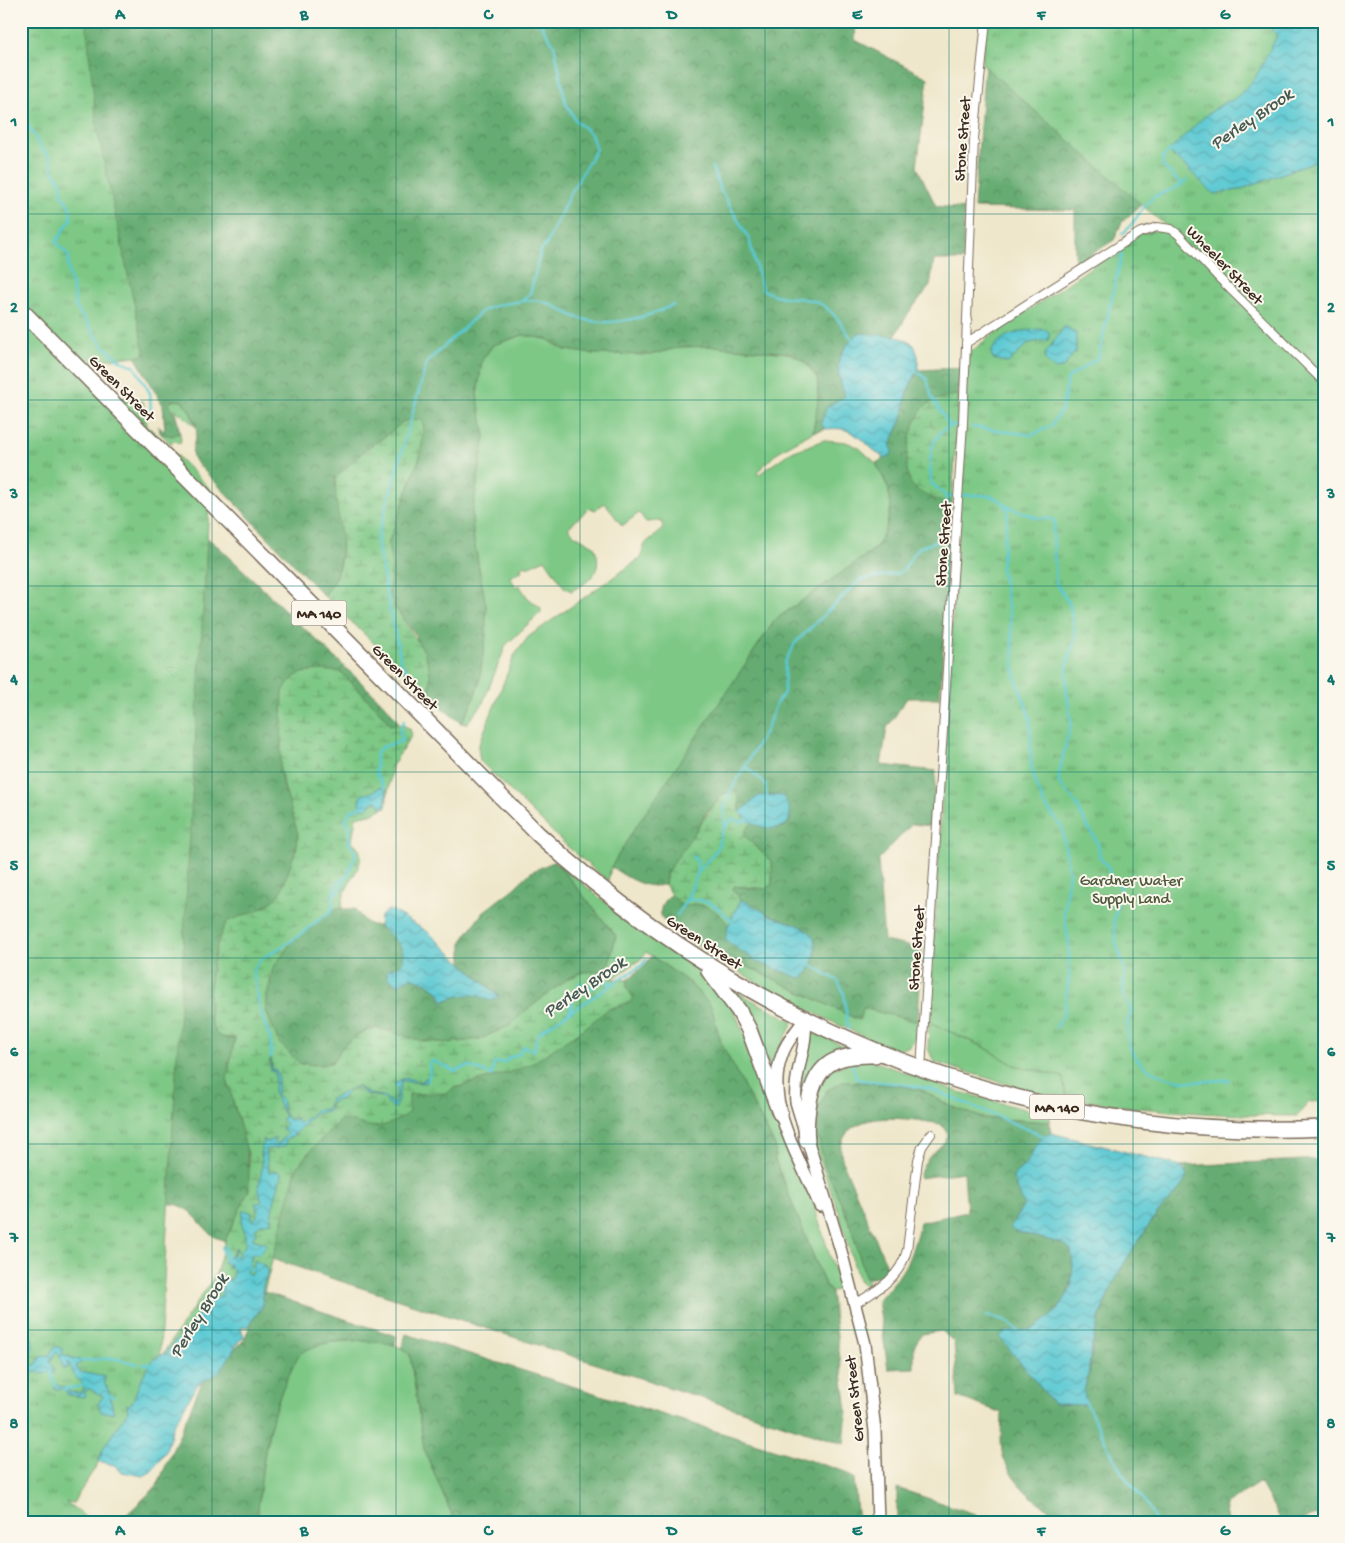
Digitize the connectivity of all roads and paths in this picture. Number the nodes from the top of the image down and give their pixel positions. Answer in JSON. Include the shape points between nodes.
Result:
{"nodes":[{"id":1,"x":986,"y":21,"type":"edge"},
{"id":2,"x":21,"y":310,"type":"edge"},
{"id":3,"x":966,"y":343,"type":"junction"},
{"id":4,"x":1324,"y":382,"type":"edge"},
{"id":5,"x":699,"y":960,"type":"junction"},
{"id":6,"x":804,"y":1020,"type":"junction"},
{"id":7,"x":887,"y":1056,"type":"junction"},
{"id":8,"x":921,"y":1069,"type":"junction"},
{"id":9,"x":780,"y":1113,"type":"junction"},
{"id":10,"x":1324,"y":1128,"type":"edge"},
{"id":11,"x":931,"y":1134,"type":"dead end"},
{"id":12,"x":807,"y":1140,"type":"junction"},
{"id":13,"x":848,"y":1275,"type":"junction"},
{"id":14,"x":855,"y":1304,"type":"junction"},
{"id":15,"x":878,"y":1522,"type":"edge"}],
"edges":[{"from":1,"to":3,"type":"street","name":"Stone Street","via":[[974,139]]},
{"from":2,"to":5,"type":"highway","name":"Green Street","number":"MA 140","via":[[538,834],[619,903]]},
{"from":3,"to":4,"type":"street","name":"Wheeler Street","via":[[1140,233],[1161,227],[1178,234]]},
{"from":3,"to":8,"type":"street","name":"Stone Street"},
{"from":5,"to":6,"type":"highway","name":"Green Street","number":"MA 140"},
{"from":5,"to":9,"type":"highway","via":[[728,995],[746,1024]]},
{"from":6,"to":7,"type":"highway","number":"MA 140"},
{"from":6,"to":9,"type":"street","name":"Green Street","via":[[780,1060],[775,1089]]},
{"from":6,"to":12,"type":"street","name":"Green Street","via":[[806,1040],[795,1091],[798,1114]]},
{"from":7,"to":8,"type":"highway","number":"MA 140"},
{"from":7,"to":12,"type":"highway","via":[[845,1056],[825,1066],[810,1097]]},
{"from":8,"to":10,"type":"highway","number":"MA 140","via":[[1015,1097],[1112,1117],[1236,1129]]},
{"from":9,"to":13,"type":"street","name":"Green Street"},
{"from":11,"to":14,"type":"street","via":[[918,1160],[903,1262],[887,1283]]},
{"from":12,"to":13,"type":"street","name":"Green Street"},
{"from":13,"to":14,"type":"street","name":"Green Street"},
{"from":14,"to":15,"type":"street","name":"Green Street","via":[[871,1385]]}]}
